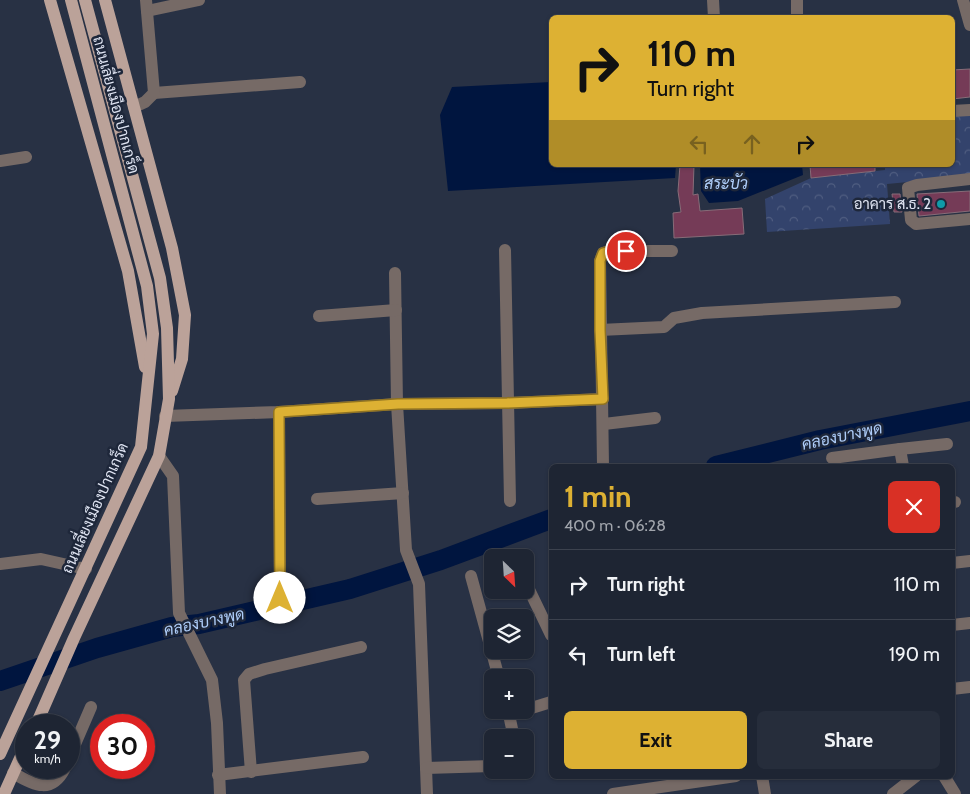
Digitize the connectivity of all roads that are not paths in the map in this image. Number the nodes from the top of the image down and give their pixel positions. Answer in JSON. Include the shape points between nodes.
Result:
{"nodes":[{"id":1,"x":50,"y":0,"type":"edge"},
{"id":2,"x":71,"y":0,"type":"edge"},
{"id":3,"x":85,"y":0,"type":"edge"},
{"id":4,"x":105,"y":0,"type":"edge"},
{"id":5,"x":199,"y":0,"type":"edge"},
{"id":6,"x":713,"y":0,"type":"edge"},
{"id":7,"x":798,"y":0,"type":"edge"},
{"id":8,"x":963,"y":0,"type":"edge"},
{"id":9,"x":146,"y":6,"type":"edge"},
{"id":10,"x":714,"y":15,"type":"edge"},
{"id":11,"x":797,"y":15,"type":"edge"},
{"id":12,"x":970,"y":25,"type":"edge"},
{"id":13,"x":300,"y":82,"type":"dead end"},
{"id":14,"x":154,"y":93,"type":"junction"},
{"id":15,"x":134,"y":107,"type":"junction"},
{"id":16,"x":970,"y":110,"type":"edge"},
{"id":17,"x":955,"y":112,"type":"edge"},
{"id":18,"x":26,"y":157,"type":"dead end"},
{"id":19,"x":0,"y":161,"type":"edge"},
{"id":20,"x":970,"y":179,"type":"edge"},
{"id":21,"x":970,"y":220,"type":"edge"},
{"id":22,"x":505,"y":250,"type":"dead end"},
{"id":23,"x":672,"y":251,"type":"dead end"},
{"id":24,"x":395,"y":273,"type":"dead end"},
{"id":25,"x":895,"y":302,"type":"dead end"},
{"id":26,"x":396,"y":310,"type":"junction"},
{"id":27,"x":319,"y":316,"type":"dead end"},
{"id":28,"x":600,"y":330,"type":"junction"},
{"id":29,"x":148,"y":386,"type":"junction"},
{"id":30,"x":169,"y":399,"type":"junction"},
{"id":31,"x":603,"y":399,"type":"junction"},
{"id":32,"x":507,"y":403,"type":"junction"},
{"id":33,"x":398,"y":404,"type":"junction"},
{"id":34,"x":279,"y":412,"type":"junction"},
{"id":35,"x":165,"y":416,"type":"junction"},
{"id":36,"x":655,"y":418,"type":"dead end"},
{"id":37,"x":604,"y":424,"type":"junction"},
{"id":38,"x":947,"y":444,"type":"dead end"},
{"id":39,"x":900,"y":449,"type":"junction"},
{"id":40,"x":159,"y":456,"type":"junction"},
{"id":41,"x":832,"y":458,"type":"dead end"},
{"id":42,"x":603,"y":464,"type":"edge"},
{"id":43,"x":903,"y":464,"type":"edge"},
{"id":44,"x":403,"y":493,"type":"junction"},
{"id":45,"x":318,"y":500,"type":"dead end"},
{"id":46,"x":510,"y":501,"type":"dead end"},
{"id":47,"x":970,"y":561,"type":"edge"},
{"id":48,"x":955,"y":563,"type":"edge"},
{"id":49,"x":0,"y":564,"type":"edge"},
{"id":50,"x":86,"y":569,"type":"junction"},
{"id":51,"x":471,"y":576,"type":"dead end"},
{"id":52,"x":280,"y":598,"type":"dead end"},
{"id":53,"x":534,"y":599,"type":"edge"},
{"id":54,"x":970,"y":623,"type":"edge"},
{"id":55,"x":955,"y":625,"type":"edge"},
{"id":56,"x":549,"y":631,"type":"edge"},
{"id":57,"x":361,"y":647,"type":"dead end"},
{"id":58,"x":497,"y":669,"type":"edge"},
{"id":59,"x":970,"y":687,"type":"edge"},
{"id":60,"x":955,"y":689,"type":"edge"},
{"id":61,"x":549,"y":703,"type":"edge"},
{"id":62,"x":91,"y":707,"type":"dead end"},
{"id":63,"x":534,"y":707,"type":"edge"},
{"id":64,"x":41,"y":714,"type":"edge"},
{"id":65,"x":80,"y":732,"type":"edge"},
{"id":66,"x":0,"y":754,"type":"edge"},
{"id":67,"x":363,"y":757,"type":"dead end"},
{"id":68,"x":484,"y":766,"type":"edge"},
{"id":69,"x":426,"y":768,"type":"junction"},
{"id":70,"x":15,"y":769,"type":"edge"},
{"id":71,"x":251,"y":772,"type":"junction"},
{"id":72,"x":13,"y":773,"type":"joint"},
{"id":73,"x":218,"y":776,"type":"junction"},
{"id":74,"x":23,"y":779,"type":"edge"},
{"id":75,"x":59,"y":779,"type":"edge"},
{"id":76,"x":716,"y":779,"type":"edge"},
{"id":77,"x":762,"y":779,"type":"edge"},
{"id":78,"x":912,"y":779,"type":"edge"},
{"id":79,"x":946,"y":779,"type":"edge"},
{"id":80,"x":4,"y":794,"type":"edge"},
{"id":81,"x":220,"y":794,"type":"edge"},
{"id":82,"x":427,"y":794,"type":"edge"},
{"id":83,"x":613,"y":794,"type":"edge"},
{"id":84,"x":765,"y":794,"type":"edge"},
{"id":85,"x":893,"y":794,"type":"edge"},
{"id":86,"x":954,"y":794,"type":"edge"}],
"edges":[{"from":1,"to":29,"type":"main road","via":[[128,271]]},
{"from":2,"to":29,"type":"main road","name":"ถนนเลี่ยงเมืองปากเกร็ด","via":[[147,286],[153,334]]},
{"from":3,"to":30,"type":"main road","name":"ถนนเลี่ยงเมืองปากเกร็ด","via":[[160,278],[167,328]]},
{"from":4,"to":15,"type":"main road"},
{"from":5,"to":9,"type":"street"},
{"from":6,"to":10,"type":"street"},
{"from":7,"to":11,"type":"street"},
{"from":8,"to":12,"type":"street"},
{"from":9,"to":14,"type":"street"},
{"from":13,"to":14,"type":"street"},
{"from":14,"to":15,"type":"street"},
{"from":15,"to":30,"type":"main road","via":[[172,248],[185,314],[182,359]]},
{"from":16,"to":17,"type":"street"},
{"from":18,"to":19,"type":"street"},
{"from":20,"to":21,"type":"street","via":[[917,184],[908,188],[911,220],[916,224]]},
{"from":22,"to":32,"type":"street"},
{"from":23,"to":28,"type":"street","via":[[603,253],[600,261]]},
{"from":24,"to":26,"type":"street"},
{"from":25,"to":28,"type":"street","via":[[702,313],[674,318],[664,326]]},
{"from":26,"to":27,"type":"street"},
{"from":26,"to":33,"type":"street"},
{"from":28,"to":31,"type":"street"},
{"from":29,"to":50,"type":"main road","name":"ถนนเลี่ยงเมืองปากเกร็ด","via":[[141,447]]},
{"from":30,"to":35,"type":"main road","name":"ถนนเลี่ยงเมืองปากเกร็ด"},
{"from":31,"to":32,"type":"street"},
{"from":31,"to":37,"type":"street"},
{"from":32,"to":33,"type":"street"},
{"from":32,"to":46,"type":"street"},
{"from":33,"to":34,"type":"street"},
{"from":33,"to":44,"type":"street"},
{"from":34,"to":35,"type":"street"},
{"from":34,"to":52,"type":"street"},
{"from":35,"to":40,"type":"main road","name":"ถนนเลี่ยงเมืองปากเกร็ด"},
{"from":36,"to":37,"type":"street"},
{"from":37,"to":42,"type":"street"},
{"from":38,"to":39,"type":"street"},
{"from":39,"to":41,"type":"street"},
{"from":39,"to":43,"type":"street"},
{"from":40,"to":64,"type":"main road","name":"ถนนเลี่ยงเมืองปากเกร็ด"},
{"from":40,"to":73,"type":"street","via":[[173,476],[179,613],[212,680]]},
{"from":44,"to":45,"type":"street"},
{"from":44,"to":69,"type":"street","via":[[406,550],[418,584]]},
{"from":47,"to":48,"type":"street"},
{"from":49,"to":50,"type":"street","via":[[41,559]]},
{"from":50,"to":66,"type":"main road","name":"ถนนเลี่ยงเมืองปากเกร็ด"},
{"from":51,"to":58,"type":"street"},
{"from":53,"to":56,"type":"street"},
{"from":54,"to":55,"type":"street"},
{"from":57,"to":71,"type":"street","via":[[249,674],[244,680]]},
{"from":59,"to":60,"type":"street"},
{"from":61,"to":63,"type":"street"},
{"from":62,"to":65,"type":"street"},
{"from":67,"to":71,"type":"street"},
{"from":68,"to":69,"type":"street"},
{"from":69,"to":82,"type":"street"},
{"from":70,"to":72,"type":"main road"},
{"from":71,"to":73,"type":"street"},
{"from":72,"to":80,"type":"main road"},
{"from":73,"to":81,"type":"street"},
{"from":74,"to":75,"type":"street","via":[[46,786]]},
{"from":76,"to":83,"type":"street"},
{"from":77,"to":84,"type":"street"},
{"from":78,"to":85,"type":"street"},
{"from":79,"to":86,"type":"street"}]}
